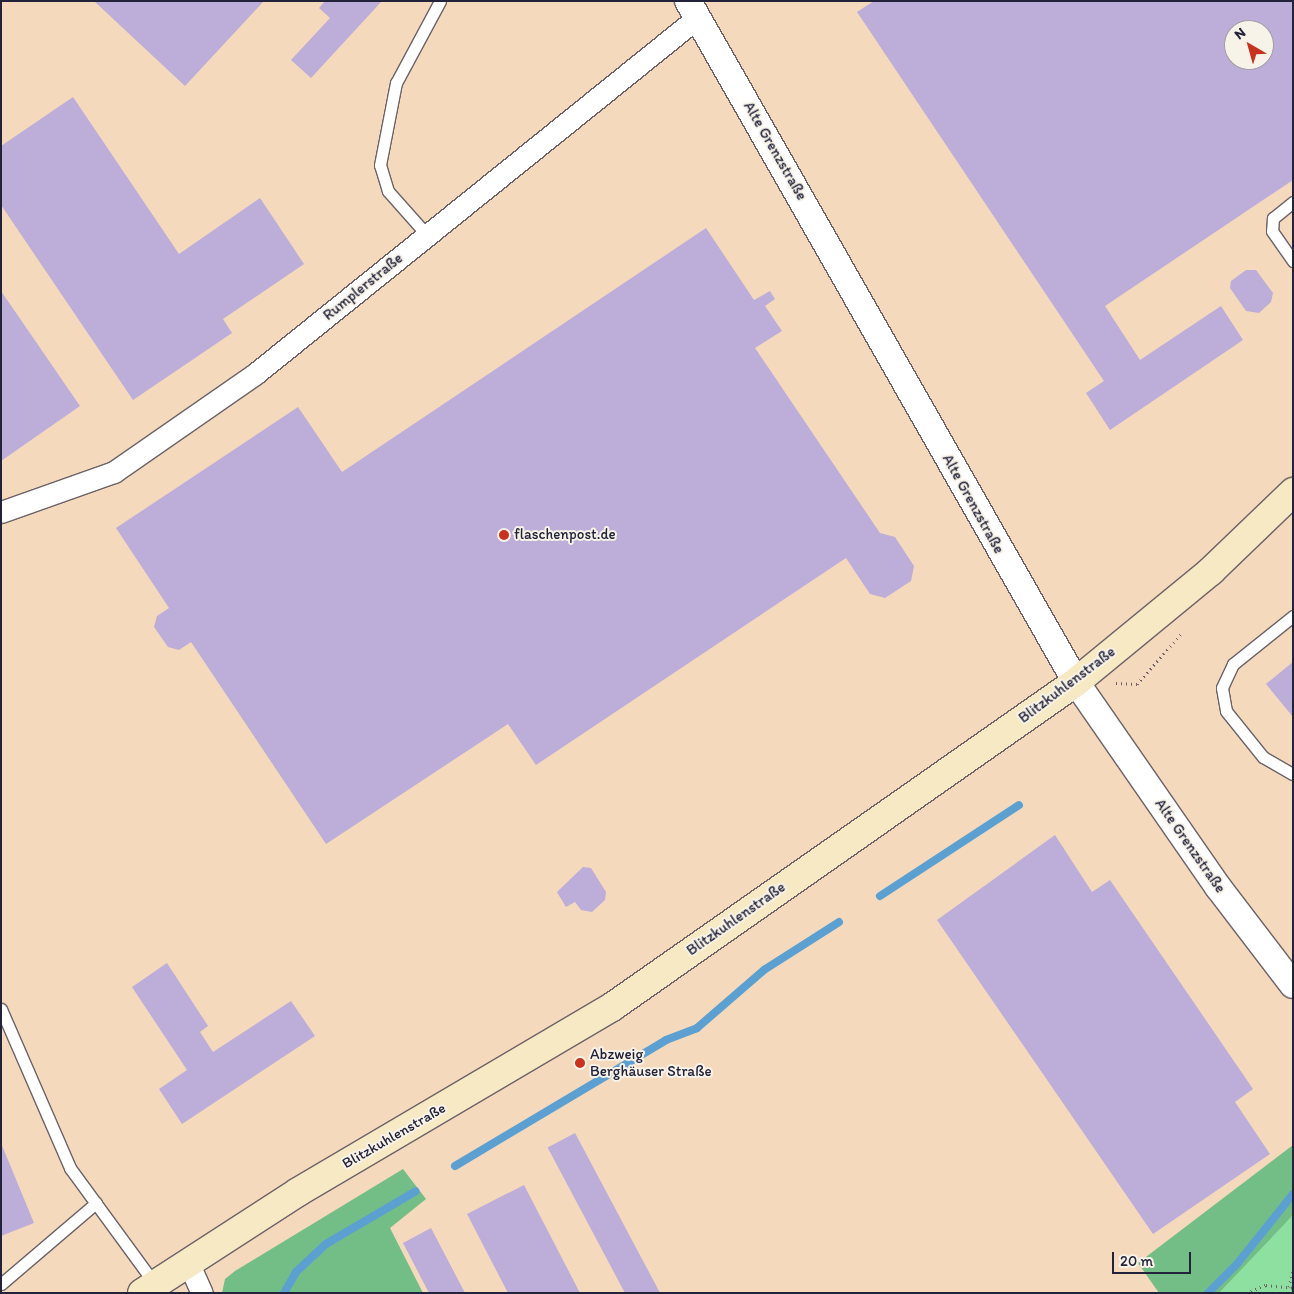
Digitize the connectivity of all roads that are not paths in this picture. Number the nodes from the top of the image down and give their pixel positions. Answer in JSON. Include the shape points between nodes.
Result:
{"nodes":[{"id":1,"x":440,"y":1,"type":"edge"},
{"id":2,"x":693,"y":9,"type":"edge"},
{"id":3,"x":1293,"y":202,"type":"edge"},
{"id":4,"x":426,"y":236,"type":"junction"},
{"id":5,"x":1293,"y":261,"type":"edge"},
{"id":6,"x":1293,"y":492,"type":"edge"},
{"id":7,"x":1,"y":512,"type":"edge"},
{"id":8,"x":1293,"y":616,"type":"edge"},
{"id":9,"x":1076,"y":682,"type":"junction"},
{"id":10,"x":1293,"y":774,"type":"edge"},
{"id":11,"x":1293,"y":985,"type":"edge"},
{"id":12,"x":1,"y":1009,"type":"edge"},
{"id":13,"x":96,"y":1203,"type":"junction"},
{"id":14,"x":188,"y":1262,"type":"junction"},
{"id":15,"x":1,"y":1284,"type":"edge"},
{"id":16,"x":148,"y":1288,"type":"edge"},
{"id":17,"x":202,"y":1293,"type":"edge"}],
"edges":[{"from":1,"to":4,"type":"lane","via":[[396,83],[380,166],[388,191]]},
{"from":2,"to":4,"type":"street","name":"Rumplerstraße"},
{"from":2,"to":9,"type":"street","name":"Alte Grenzstraße"},
{"from":3,"to":5,"type":"lane","via":[[1273,218],[1272,231]]},
{"from":4,"to":7,"type":"street","name":"Rumplerstraße","via":[[255,374],[114,472]]},
{"from":6,"to":9,"type":"main road","name":"Blitzkuhlenstraße","via":[[1211,570]]},
{"from":8,"to":10,"type":"lane","via":[[1233,664],[1222,688],[1226,711],[1263,757]]},
{"from":9,"to":11,"type":"street","name":"Alte Grenzstraße","via":[[1218,887]]},
{"from":9,"to":14,"type":"main road","name":"Blitzkuhlenstraße","via":[[612,1007]]},
{"from":12,"to":13,"type":"lane","via":[[70,1168]]},
{"from":13,"to":15,"type":"lane"},
{"from":13,"to":16,"type":"lane"},
{"from":14,"to":16,"type":"main road","name":"Blitzkuhlenstraße"},
{"from":14,"to":17,"type":"street"}]}
